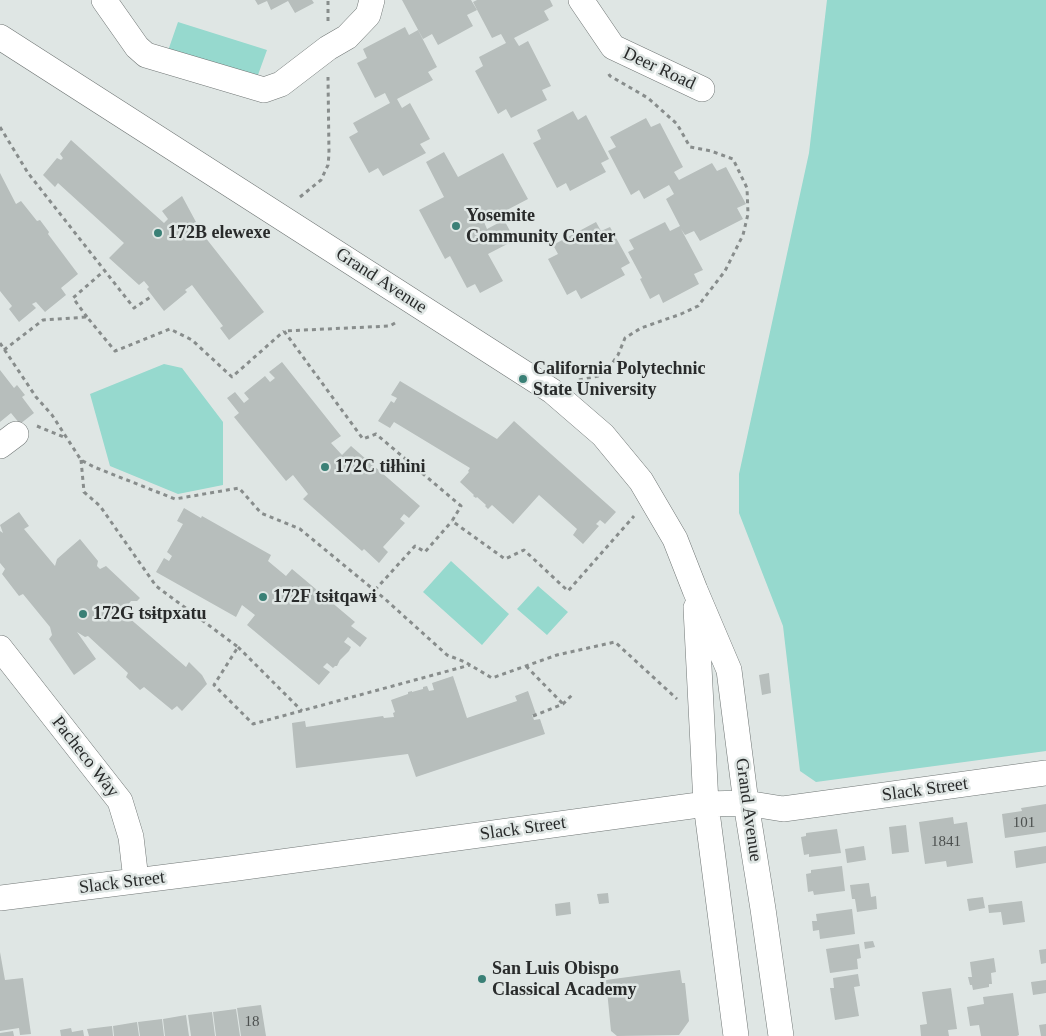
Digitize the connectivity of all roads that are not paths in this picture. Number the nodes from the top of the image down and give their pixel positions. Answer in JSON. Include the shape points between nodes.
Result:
{"nodes":[{"id":1,"x":104,"y":0,"type":"edge"},
{"id":2,"x":372,"y":0,"type":"edge"},
{"id":3,"x":581,"y":0,"type":"edge"},
{"id":4,"x":0,"y":37,"type":"edge"},
{"id":5,"x":702,"y":89,"type":"dead end"},
{"id":6,"x":695,"y":590,"type":"junction"},
{"id":7,"x":0,"y":648,"type":"edge"},
{"id":8,"x":1046,"y":773,"type":"edge"},
{"id":9,"x":746,"y":803,"type":"junction"},
{"id":10,"x":706,"y":804,"type":"junction"},
{"id":11,"x":136,"y":880,"type":"junction"},
{"id":12,"x":0,"y":898,"type":"edge"},
{"id":13,"x":736,"y":1036,"type":"edge"},
{"id":14,"x":781,"y":1036,"type":"edge"}],
"edges":[{"from":1,"to":2,"type":"street","via":[[146,56],[264,90],[281,84],[347,37],[368,15]]},
{"from":3,"to":5,"type":"street","name":"Deer Road","via":[[613,47]]},
{"from":4,"to":6,"type":"street","name":"Grand Avenue","via":[[552,391],[603,435],[641,481],[675,539]]},
{"from":6,"to":9,"type":"street","name":"Grand Avenue","via":[[729,670]]},
{"from":6,"to":10,"type":"street","name":"Grand Avenue"},
{"from":7,"to":11,"type":"street","name":"Pacheco Way","via":[[120,801],[131,837]]},
{"from":8,"to":9,"type":"street","name":"Slack Street","via":[[783,809]]},
{"from":9,"to":10,"type":"street","name":"Slack Street"},
{"from":9,"to":14,"type":"street","name":"Grand Avenue"},
{"from":10,"to":11,"type":"street","name":"Slack Street"},
{"from":10,"to":13,"type":"street","name":"Grand Avenue"},
{"from":11,"to":12,"type":"street","name":"Slack Street"}]}
